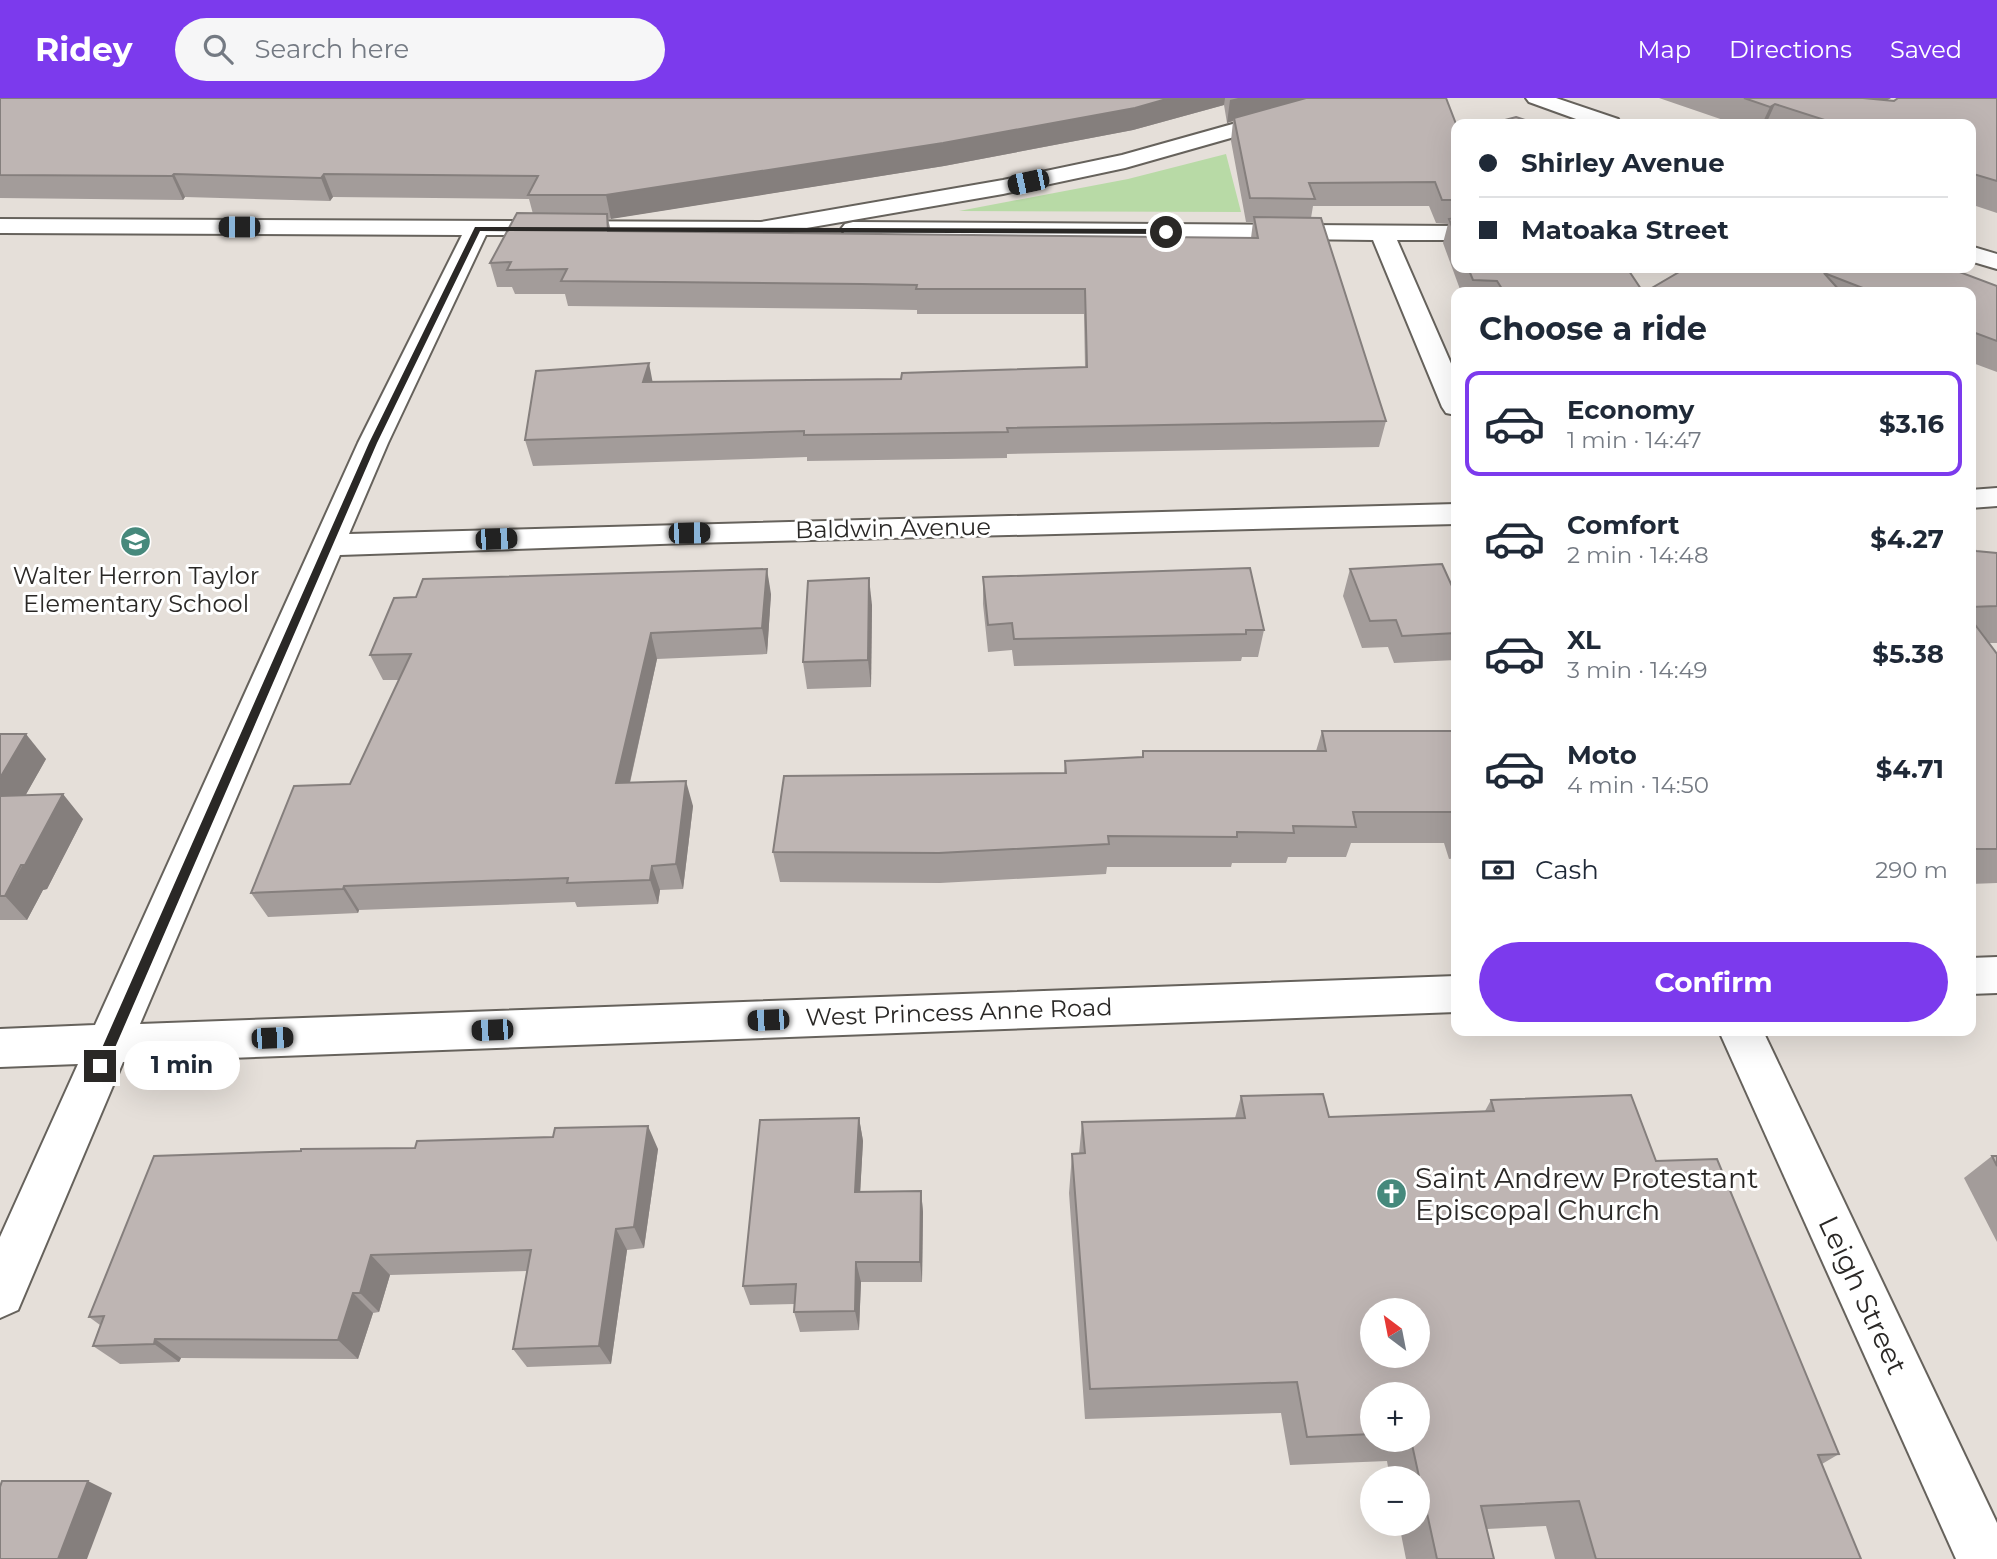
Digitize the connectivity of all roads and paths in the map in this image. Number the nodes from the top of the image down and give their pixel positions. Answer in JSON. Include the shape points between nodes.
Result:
{"nodes":[{"id":1,"x":1344,"y":98,"type":"edge"},
{"id":2,"x":1536,"y":98,"type":"edge"},
{"id":3,"x":1596,"y":119,"type":"edge"},
{"id":4,"x":0,"y":226,"type":"edge"},
{"id":5,"x":477,"y":229,"type":"junction"},
{"id":6,"x":761,"y":229,"type":"junction"},
{"id":7,"x":1382,"y":233,"type":"junction"},
{"id":8,"x":1451,"y":233,"type":"edge"},
{"id":9,"x":1976,"y":255,"type":"edge"},
{"id":10,"x":1997,"y":262,"type":"edge"},
{"id":11,"x":1451,"y":395,"type":"edge"},
{"id":12,"x":1997,"y":496,"type":"edge"},
{"id":13,"x":1976,"y":498,"type":"edge"},
{"id":14,"x":1451,"y":514,"type":"edge"},
{"id":15,"x":330,"y":545,"type":"junction"},
{"id":16,"x":1997,"y":975,"type":"edge"},
{"id":17,"x":1976,"y":976,"type":"edge"},
{"id":18,"x":1451,"y":994,"type":"edge"},
{"id":19,"x":1743,"y":1036,"type":"edge"},
{"id":20,"x":110,"y":1045,"type":"junction"},
{"id":21,"x":0,"y":1048,"type":"edge"},
{"id":22,"x":0,"y":1293,"type":"edge"},
{"id":23,"x":1985,"y":1559,"type":"edge"}],
"edges":[{"from":1,"to":6,"type":"street","via":[[1125,161]]},
{"from":2,"to":3,"type":"street"},
{"from":4,"to":5,"type":"street"},
{"from":5,"to":6,"type":"street"},
{"from":5,"to":15,"type":"street","via":[[373,443]]},
{"from":6,"to":7,"type":"street"},
{"from":7,"to":8,"type":"street"},
{"from":7,"to":11,"type":"street"},
{"from":9,"to":10,"type":"street"},
{"from":12,"to":13,"type":"street"},
{"from":14,"to":15,"type":"street","name":"Baldwin Avenue"},
{"from":15,"to":20,"type":"street"},
{"from":16,"to":17,"type":"street"},
{"from":18,"to":20,"type":"street","name":"West Princess Anne Road"},
{"from":19,"to":23,"type":"street","name":"Leigh Street"},
{"from":20,"to":21,"type":"street","name":"West Princess Anne Road"},
{"from":20,"to":22,"type":"street"}]}
